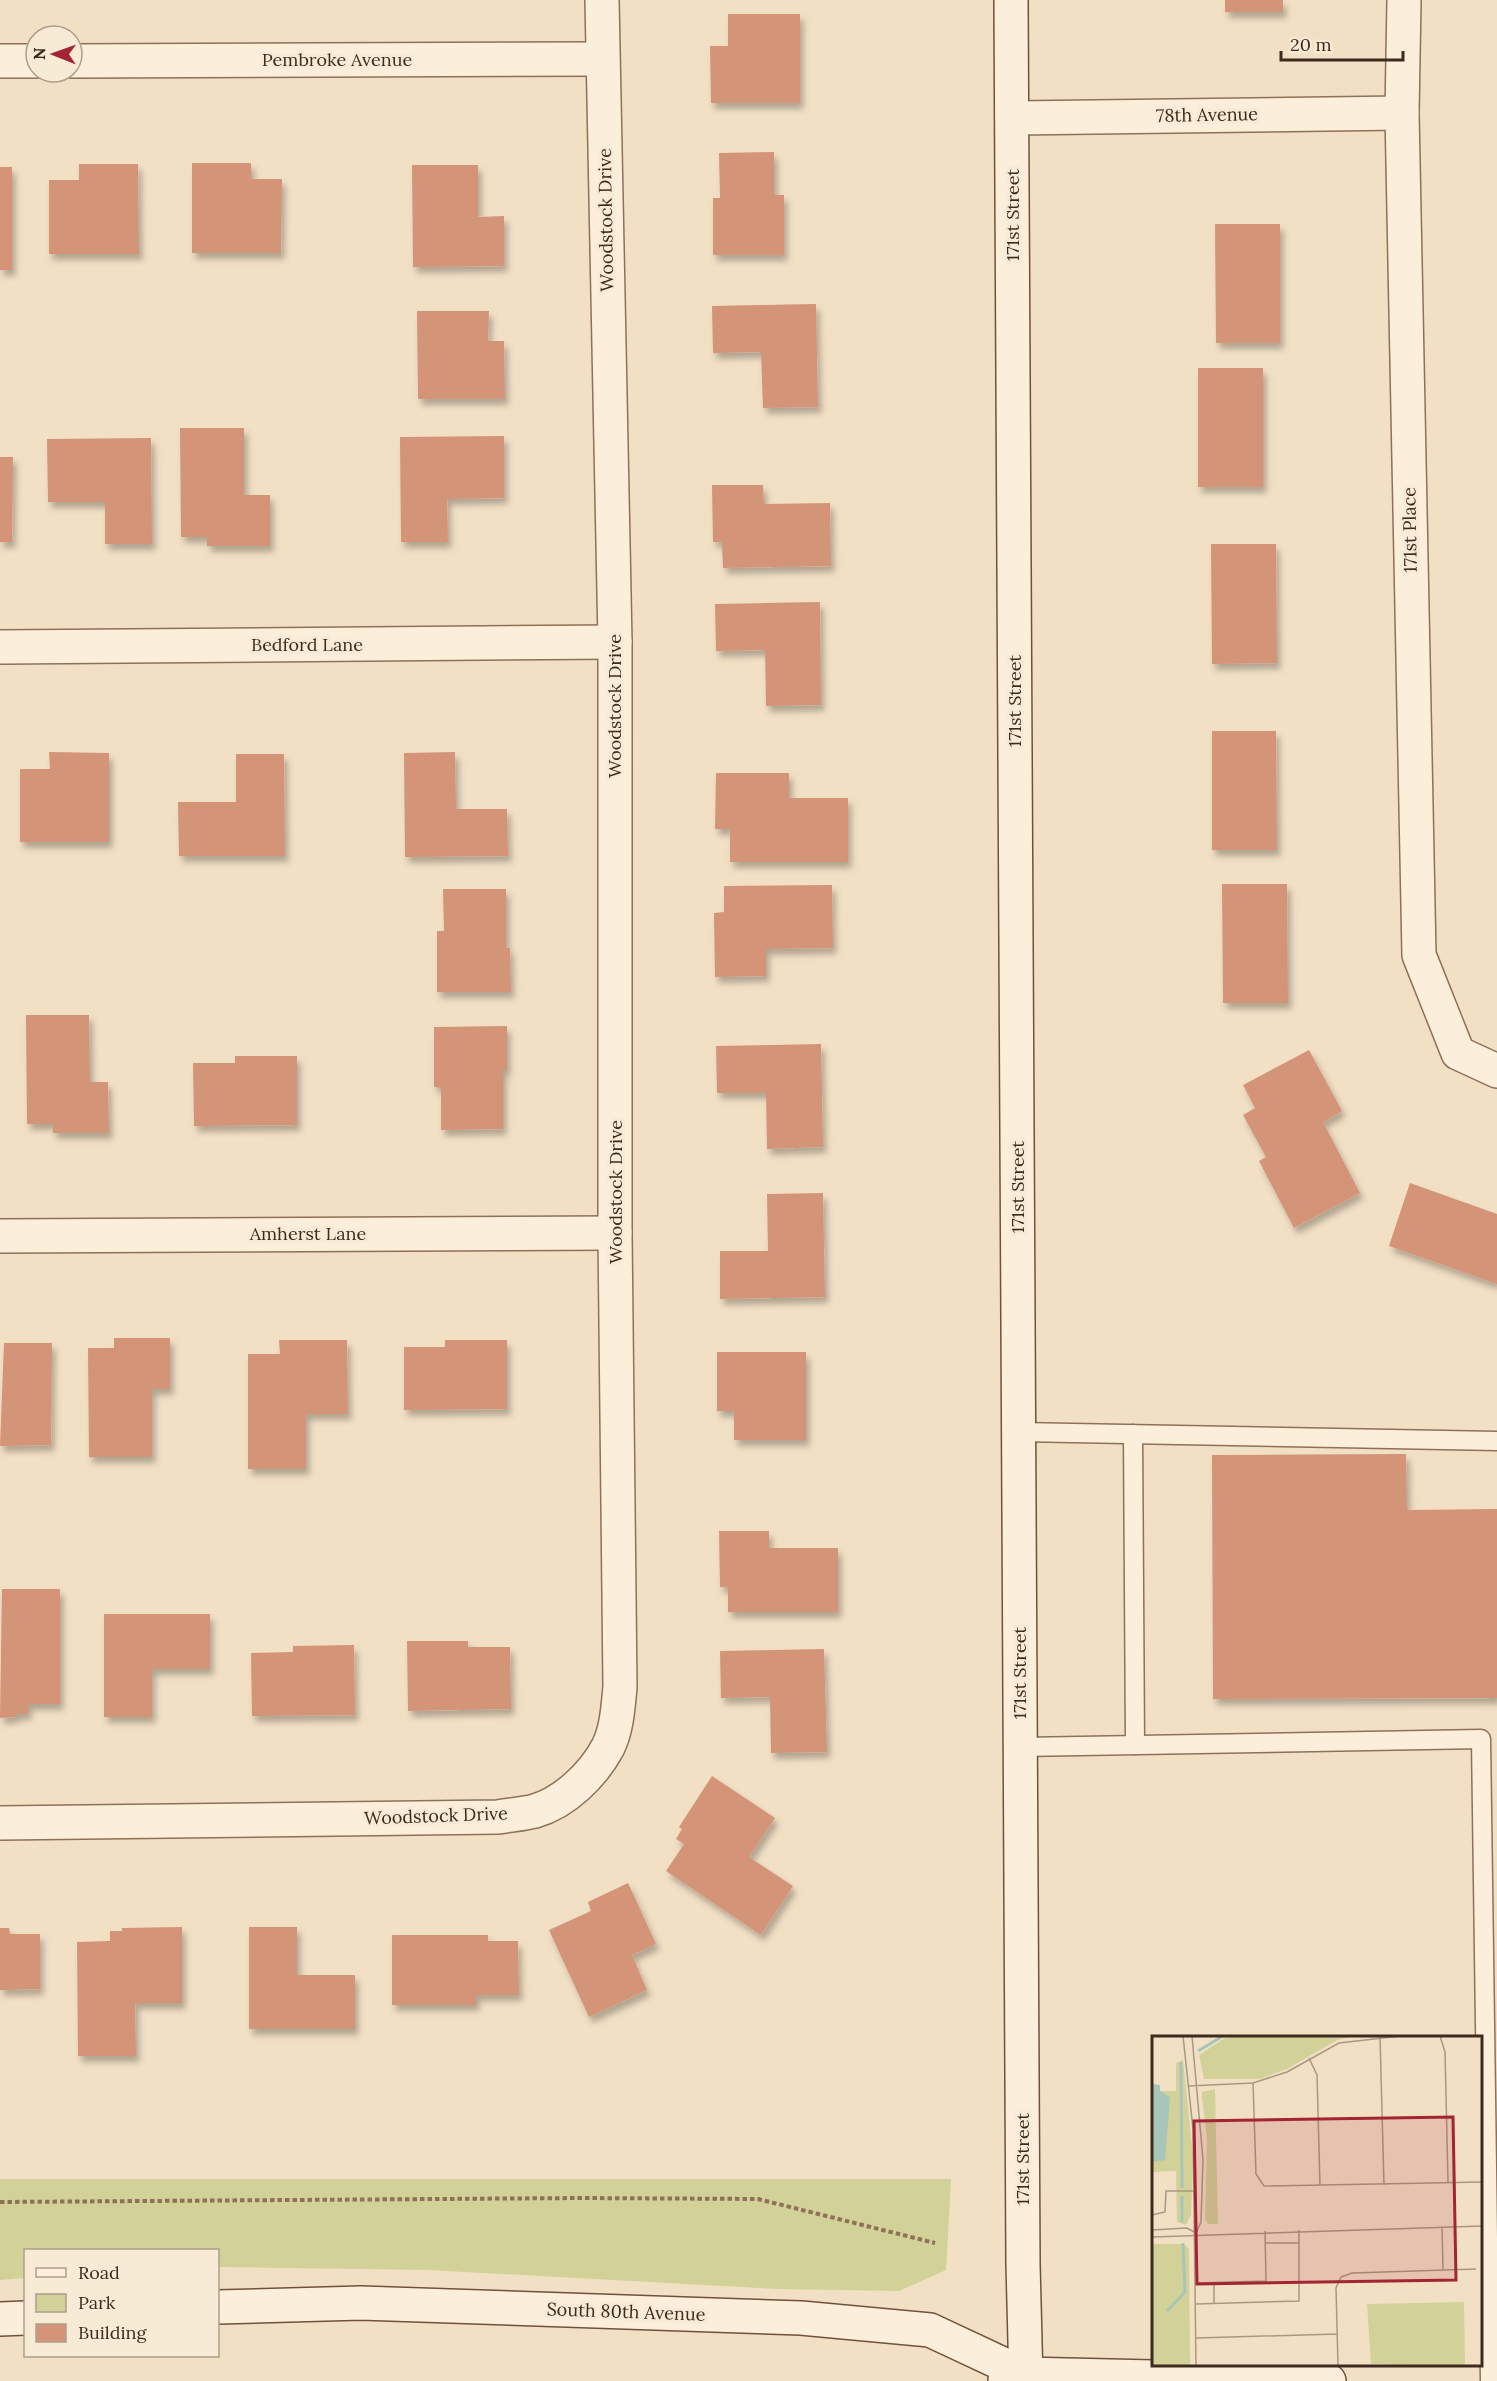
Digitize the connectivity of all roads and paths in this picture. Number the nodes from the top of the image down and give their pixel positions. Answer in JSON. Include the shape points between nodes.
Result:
{"nodes":[{"id":1,"x":602,"y":0,"type":"edge"},
{"id":2,"x":1011,"y":0,"type":"edge"},
{"id":3,"x":1404,"y":0,"type":"edge"},
{"id":4,"x":602,"y":59,"type":"junction"},
{"id":5,"x":0,"y":61,"type":"edge"},
{"id":6,"x":24,"y":61,"type":"edge"},
{"id":7,"x":84,"y":61,"type":"edge"},
{"id":8,"x":1402,"y":112,"type":"junction"},
{"id":9,"x":1012,"y":118,"type":"junction"},
{"id":10,"x":615,"y":642,"type":"junction"},
{"id":11,"x":0,"y":647,"type":"edge"},
{"id":12,"x":1497,"y":1071,"type":"edge"},
{"id":13,"x":615,"y":1233,"type":"junction"},
{"id":14,"x":0,"y":1236,"type":"edge"},
{"id":15,"x":1019,"y":1432,"type":"junction"},
{"id":16,"x":1133,"y":1434,"type":"junction"},
{"id":17,"x":1497,"y":1441,"type":"edge"},
{"id":18,"x":1135,"y":1744,"type":"junction"},
{"id":19,"x":1021,"y":1747,"type":"junction"},
{"id":20,"x":0,"y":1823,"type":"edge"},
{"id":21,"x":0,"y":2202,"type":"edge"},
{"id":22,"x":1492,"y":2224,"type":"edge"},
{"id":23,"x":935,"y":2243,"type":"dead end"},
{"id":24,"x":219,"y":2307,"type":"edge"},
{"id":25,"x":24,"y":2318,"type":"edge"},
{"id":26,"x":0,"y":2319,"type":"edge"},
{"id":27,"x":1018,"y":2379,"type":"edge"},
{"id":28,"x":1329,"y":2381,"type":"edge"},
{"id":29,"x":1490,"y":2381,"type":"edge"}],
"edges":[{"from":1,"to":4,"type":"street","name":"Woodstock Drive"},
{"from":2,"to":9,"type":"street","name":"171st Street"},
{"from":3,"to":8,"type":"street","name":"171st Place"},
{"from":4,"to":7,"type":"street","name":"Pembroke Avenue"},
{"from":4,"to":10,"type":"street","name":"Woodstock Drive"},
{"from":5,"to":6,"type":"street"},
{"from":8,"to":9,"type":"street","name":"78th Avenue"},
{"from":8,"to":12,"type":"street","name":"171st Place","via":[[1419,956],[1458,1053]]},
{"from":9,"to":15,"type":"street","name":"171st Street"},
{"from":10,"to":11,"type":"street","name":"Bedford Lane"},
{"from":10,"to":13,"type":"street","name":"Woodstock Drive"},
{"from":13,"to":14,"type":"street","name":"Amherst Lane"},
{"from":13,"to":20,"type":"street","name":"Woodstock Drive","via":[[620,1688],[609,1746],[564,1797],[536,1810],[498,1817]]},
{"from":15,"to":16,"type":"lane"},
{"from":15,"to":19,"type":"street","name":"171st Street"},
{"from":16,"to":17,"type":"lane"},
{"from":16,"to":18,"type":"lane"},
{"from":18,"to":19,"type":"lane"},
{"from":18,"to":22,"type":"lane","via":[[1481,1739]]},
{"from":19,"to":27,"type":"street","name":"171st Street"},
{"from":21,"to":23,"type":"path","via":[[758,2199]]},
{"from":22,"to":29,"type":"lane"},
{"from":24,"to":27,"type":"street","name":"South 80th Avenue","via":[[361,2303],[801,2318],[930,2330]]},
{"from":25,"to":26,"type":"street"},
{"from":27,"to":28,"type":"street","name":"South 80th Avenue"}]}
